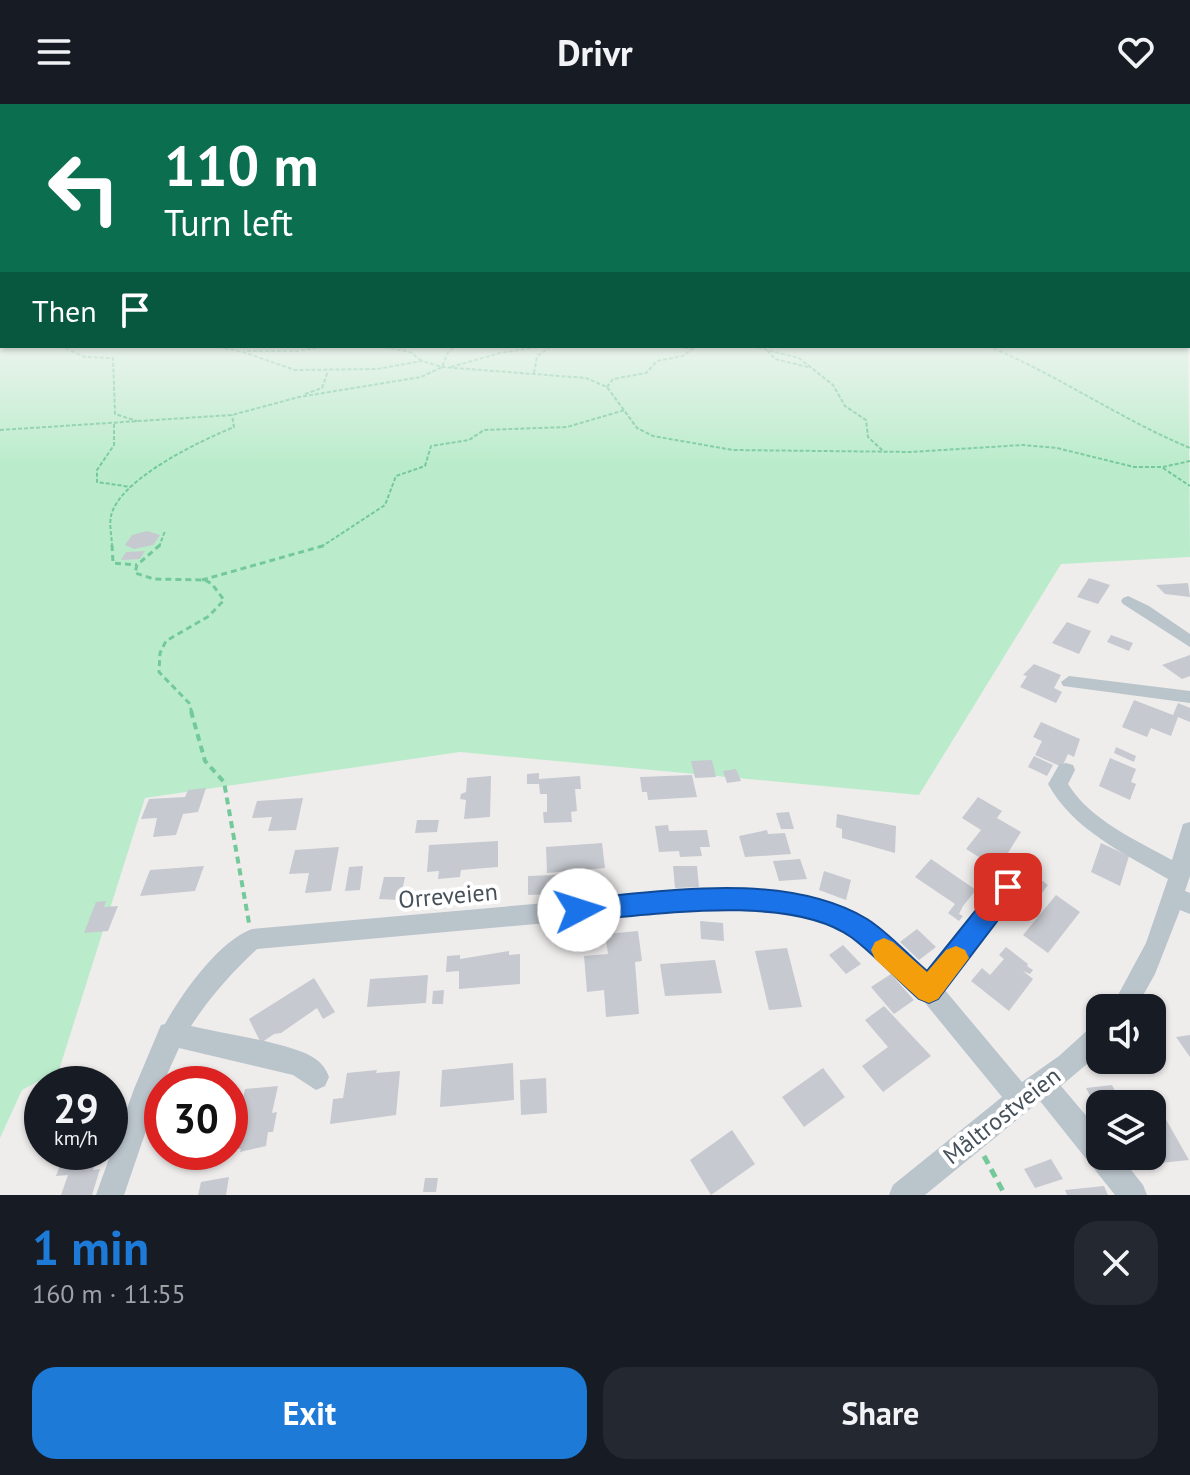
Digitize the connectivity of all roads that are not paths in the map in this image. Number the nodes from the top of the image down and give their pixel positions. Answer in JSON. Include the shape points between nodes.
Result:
{"nodes":[{"id":1,"x":1128,"y":601,"type":"dead end"},
{"id":2,"x":1190,"y":642,"type":"edge"},
{"id":3,"x":1069,"y":682,"type":"dead end"},
{"id":4,"x":1190,"y":697,"type":"edge"},
{"id":5,"x":1066,"y":770,"type":"dead end"},
{"id":6,"x":1190,"y":830,"type":"edge"},
{"id":7,"x":1008,"y":887,"type":"dead end"},
{"id":8,"x":1181,"y":892,"type":"edge"},
{"id":9,"x":929,"y":990,"type":"junction"},
{"id":10,"x":1132,"y":994,"type":"edge"},
{"id":11,"x":173,"y":1029,"type":"junction"},
{"id":12,"x":1086,"y":1049,"type":"edge"},
{"id":13,"x":316,"y":1077,"type":"dead end"},
{"id":14,"x":1031,"y":1091,"type":"junction"},
{"id":15,"x":1086,"y":1140,"type":"edge"},
{"id":16,"x":1113,"y":1170,"type":"edge"},
{"id":17,"x":110,"y":1195,"type":"edge"},
{"id":18,"x":903,"y":1195,"type":"edge"},
{"id":19,"x":1133,"y":1195,"type":"edge"}],
"edges":[{"from":1,"to":2,"type":"street"},
{"from":3,"to":4,"type":"street"},
{"from":5,"to":8,"type":"street","via":[[1058,784],[1070,802]]},
{"from":6,"to":8,"type":"street"},
{"from":7,"to":9,"type":"street"},
{"from":8,"to":10,"type":"street"},
{"from":9,"to":11,"type":"street","name":"Orreveien","via":[[859,928],[822,911],[704,899],[252,939],[230,956]]},
{"from":9,"to":14,"type":"street","name":"Orreveien"},
{"from":11,"to":13,"type":"street","via":[[293,1062]]},
{"from":11,"to":17,"type":"street","via":[[152,1070]]},
{"from":12,"to":14,"type":"street","name":"Måltrostveien"},
{"from":14,"to":15,"type":"street","name":"Orreveien"},
{"from":14,"to":18,"type":"street","name":"Måltrostveien"},
{"from":16,"to":19,"type":"street","name":"Orreveien"}]}
